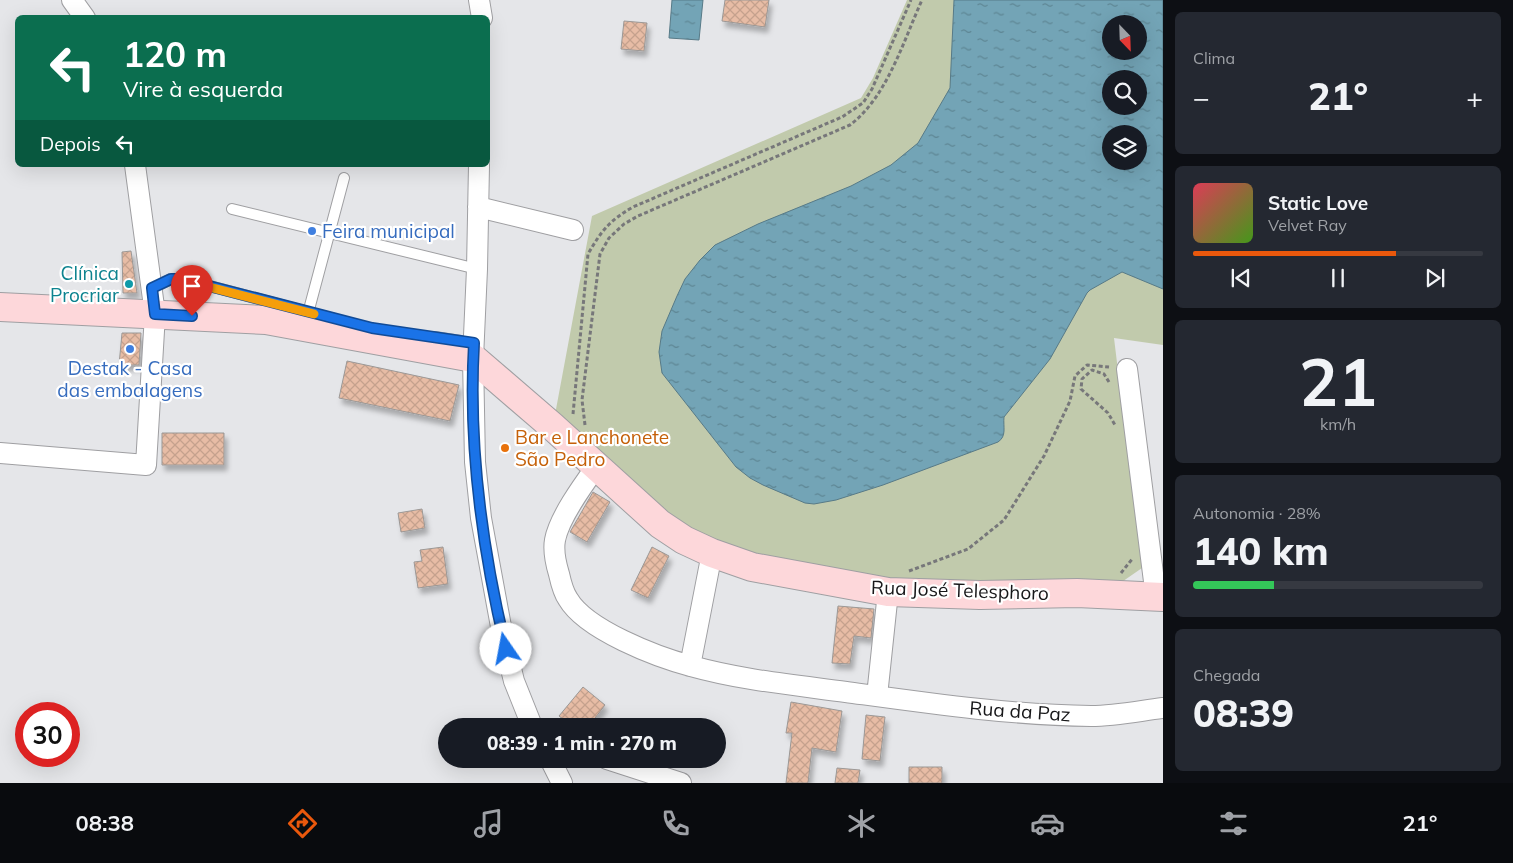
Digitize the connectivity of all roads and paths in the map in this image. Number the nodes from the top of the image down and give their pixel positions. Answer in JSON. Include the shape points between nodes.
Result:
{"nodes":[{"id":1,"x":72,"y":0,"type":"edge"},
{"id":2,"x":479,"y":0,"type":"edge"},
{"id":3,"x":911,"y":0,"type":"edge"},
{"id":4,"x":922,"y":0,"type":"edge"},
{"id":5,"x":83,"y":15,"type":"edge"},
{"id":6,"x":482,"y":15,"type":"edge"},
{"id":7,"x":135,"y":167,"type":"edge"},
{"id":8,"x":479,"y":167,"type":"edge"},
{"id":9,"x":344,"y":178,"type":"dead end"},
{"id":10,"x":478,"y":207,"type":"junction"},
{"id":11,"x":232,"y":209,"type":"dead end"},
{"id":12,"x":574,"y":230,"type":"dead end"},
{"id":13,"x":329,"y":232,"type":"junction"},
{"id":14,"x":477,"y":269,"type":"junction"},
{"id":15,"x":154,"y":301,"type":"junction"},
{"id":16,"x":0,"y":307,"type":"edge"},
{"id":17,"x":306,"y":320,"type":"junction"},
{"id":18,"x":354,"y":324,"type":"dead end"},
{"id":19,"x":427,"y":336,"type":"dead end"},
{"id":20,"x":473,"y":351,"type":"junction"},
{"id":21,"x":1127,"y":369,"type":"joint"},
{"id":22,"x":1111,"y":385,"type":"dead end"},
{"id":23,"x":1115,"y":415,"type":"dead end"},
{"id":24,"x":574,"y":420,"type":"dead end"},
{"id":25,"x":586,"y":428,"type":"dead end"},
{"id":26,"x":0,"y":453,"type":"edge"},
{"id":27,"x":596,"y":467,"type":"junction"},
{"id":28,"x":1134,"y":552,"type":"dead end"},
{"id":29,"x":712,"y":553,"type":"junction"},
{"id":30,"x":914,"y":574,"type":"dead end"},
{"id":31,"x":1113,"y":574,"type":"dead end"},
{"id":32,"x":896,"y":582,"type":"junction"},
{"id":33,"x":1159,"y":597,"type":"edge"},
{"id":34,"x":690,"y":666,"type":"junction"},
{"id":35,"x":877,"y":696,"type":"junction"},
{"id":36,"x":1163,"y":708,"type":"edge"},
{"id":37,"x":529,"y":718,"type":"edge"},
{"id":38,"x":554,"y":768,"type":"edge"},
{"id":39,"x":635,"y":768,"type":"edge"},
{"id":40,"x":562,"y":783,"type":"edge"},
{"id":41,"x":681,"y":783,"type":"edge"}],
"edges":[{"from":1,"to":5,"type":"street"},
{"from":2,"to":6,"type":"street"},
{"from":3,"to":24,"type":"path","via":[[864,103],[842,117],[633,206],[615,217],[600,234],[588,254],[572,412]]},
{"from":4,"to":25,"type":"path","via":[[879,94],[860,118],[638,216],[609,238],[600,254],[595,283],[582,400]]},
{"from":7,"to":15,"type":"street"},
{"from":8,"to":10,"type":"street"},
{"from":9,"to":13,"type":"lane"},
{"from":10,"to":12,"type":"street"},
{"from":10,"to":14,"type":"street"},
{"from":11,"to":13,"type":"lane"},
{"from":13,"to":14,"type":"lane"},
{"from":13,"to":17,"type":"lane"},
{"from":14,"to":20,"type":"street"},
{"from":15,"to":16,"type":"street"},
{"from":15,"to":17,"type":"street","via":[[266,320]]},
{"from":15,"to":17,"type":"lane","via":[[171,279],[182,279]]},
{"from":15,"to":26,"type":"street","via":[[146,466]]},
{"from":17,"to":18,"type":"lane"},
{"from":17,"to":20,"type":"street"},
{"from":19,"to":20,"type":"lane"},
{"from":20,"to":27,"type":"street","name":"Rua José Telesphoro"},
{"from":20,"to":37,"type":"street","via":[[475,462],[481,518],[502,632],[514,681]]},
{"from":21,"to":32,"type":"path","via":[[1087,365],[1075,376],[1070,400],[1044,456],[1004,520],[968,549],[917,566]]},
{"from":21,"to":33,"type":"street"},
{"from":22,"to":23,"type":"path","via":[[1104,374],[1092,370],[1082,379],[1081,389],[1108,412],[1117,431]]},
{"from":27,"to":29,"type":"street","name":"Rua José Telesphoro","via":[[660,524]]},
{"from":27,"to":34,"type":"street","name":"Rua da Paz","via":[[581,488],[555,539],[557,568],[567,598],[579,612],[604,630],[640,648]]},
{"from":28,"to":31,"type":"path","via":[[1122,573]]},
{"from":29,"to":32,"type":"street","name":"Rua José Telesphoro","via":[[752,567]]},
{"from":29,"to":34,"type":"street"},
{"from":30,"to":32,"type":"path"},
{"from":32,"to":33,"type":"street","name":"Rua José Telesphoro","via":[[980,595],[1077,593]]},
{"from":32,"to":35,"type":"street"},
{"from":34,"to":35,"type":"street","name":"Rua da Paz"},
{"from":35,"to":36,"type":"street","name":"Rua da Paz","via":[[1040,714],[1093,716]]},
{"from":38,"to":40,"type":"street"},
{"from":39,"to":41,"type":"street"}]}
